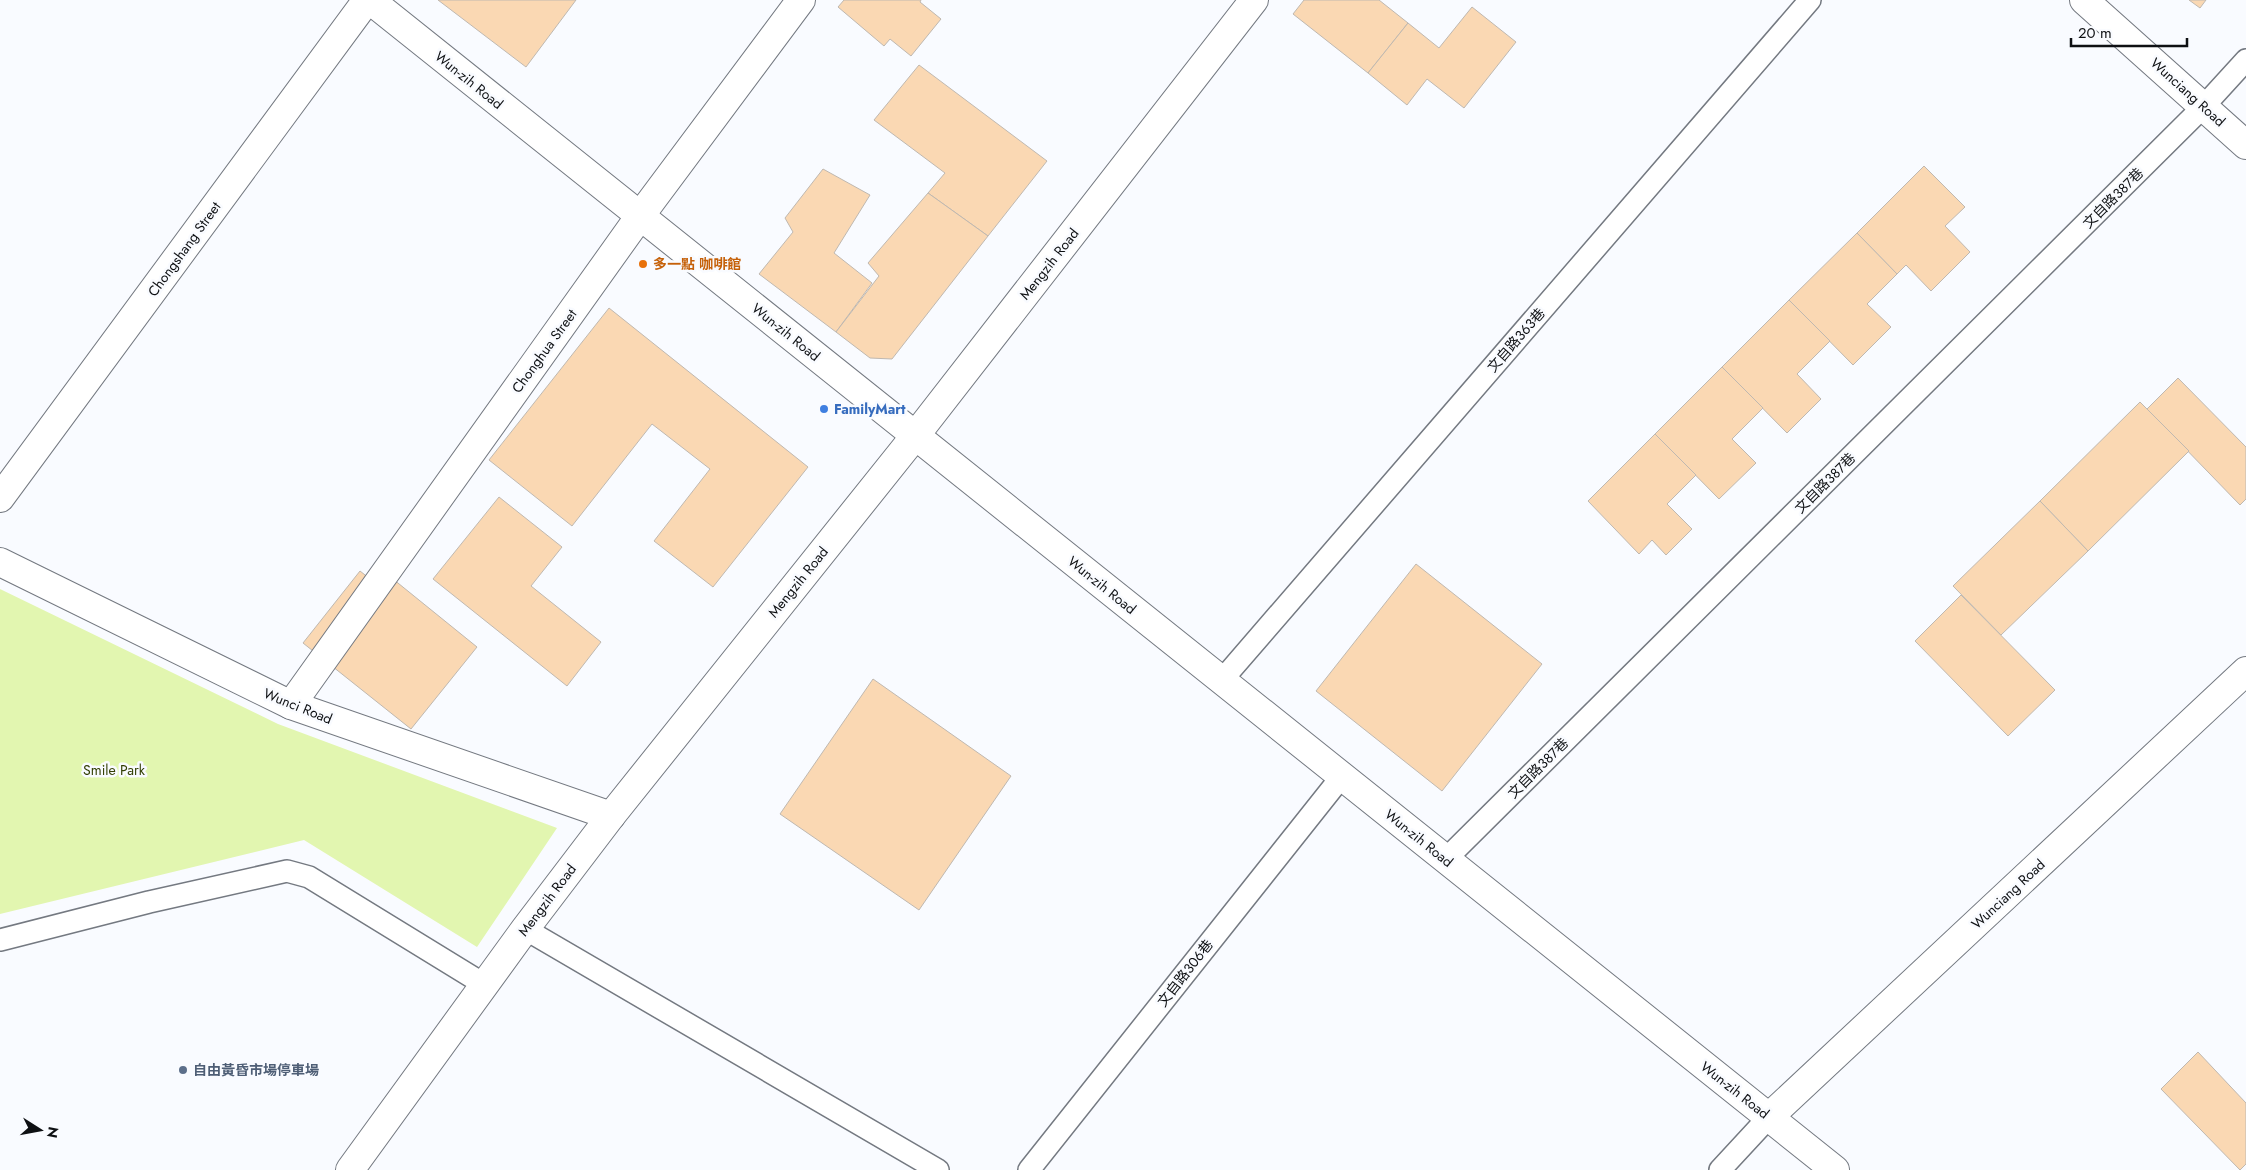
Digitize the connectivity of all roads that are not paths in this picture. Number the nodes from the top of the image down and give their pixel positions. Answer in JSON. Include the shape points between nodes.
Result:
{"nodes":[{"id":1,"x":368,"y":0,"type":"edge"},
{"id":2,"x":801,"y":0,"type":"edge"},
{"id":3,"x":1254,"y":0,"type":"edge"},
{"id":4,"x":1810,"y":0,"type":"edge"},
{"id":5,"x":2084,"y":0,"type":"edge"},
{"id":6,"x":2246,"y":60,"type":"edge"},
{"id":7,"x":2204,"y":106,"type":"junction"},
{"id":8,"x":2246,"y":145,"type":"edge"},
{"id":9,"x":640,"y":216,"type":"junction"},
{"id":10,"x":915,"y":436,"type":"junction"},
{"id":11,"x":0,"y":498,"type":"edge"},
{"id":12,"x":0,"y":562,"type":"edge"},
{"id":13,"x":2246,"y":671,"type":"edge"},
{"id":14,"x":1222,"y":680,"type":"junction"},
{"id":15,"x":291,"y":706,"type":"junction"},
{"id":16,"x":1342,"y":776,"type":"junction"},
{"id":17,"x":611,"y":816,"type":"junction"},
{"id":18,"x":1446,"y":860,"type":"junction"},
{"id":19,"x":525,"y":929,"type":"junction"},
{"id":20,"x":0,"y":940,"type":"edge"},
{"id":21,"x":485,"y":984,"type":"junction"},
{"id":22,"x":1769,"y":1118,"type":"junction"},
{"id":23,"x":350,"y":1170,"type":"edge"},
{"id":24,"x":938,"y":1170,"type":"edge"},
{"id":25,"x":1029,"y":1170,"type":"edge"},
{"id":26,"x":1720,"y":1170,"type":"edge"},
{"id":27,"x":1835,"y":1170,"type":"edge"}],
"edges":[{"from":1,"to":9,"type":"street","name":"Wun-zih Road"},
{"from":1,"to":11,"type":"street","name":"Chongshang Street"},
{"from":2,"to":9,"type":"street","name":"Chonghua Street"},
{"from":3,"to":10,"type":"street","name":"Mengzih Road"},
{"from":4,"to":14,"type":"lane","name":"文自路363巷"},
{"from":5,"to":7,"type":"street","name":"Wunciang Road"},
{"from":6,"to":7,"type":"lane","name":"文自路387巷"},
{"from":7,"to":8,"type":"street","name":"Wunciang Road"},
{"from":7,"to":18,"type":"lane","name":"文自路387巷"},
{"from":9,"to":10,"type":"street","name":"Wun-zih Road"},
{"from":9,"to":15,"type":"street","name":"Chonghua Street"},
{"from":10,"to":14,"type":"street","name":"Wun-zih Road"},
{"from":10,"to":17,"type":"street","name":"Mengzih Road"},
{"from":12,"to":15,"type":"street","name":"Wunci Road"},
{"from":13,"to":22,"type":"street","name":"Wunciang Road"},
{"from":14,"to":16,"type":"street","name":"Wun-zih Road"},
{"from":15,"to":17,"type":"street","name":"Wunci Road"},
{"from":16,"to":18,"type":"street","name":"Wun-zih Road"},
{"from":16,"to":25,"type":"lane","name":"文自路306巷"},
{"from":17,"to":19,"type":"street","name":"Mengzih Road"},
{"from":18,"to":22,"type":"street","name":"Wun-zih Road"},
{"from":19,"to":21,"type":"street","name":"Mengzih Road"},
{"from":19,"to":24,"type":"lane"},
{"from":20,"to":21,"type":"lane","via":[[287,871],[309,877]]},
{"from":21,"to":23,"type":"street","name":"Mengzih Road"},
{"from":22,"to":26,"type":"lane"},
{"from":22,"to":27,"type":"street","name":"Wun-zih Road"}]}
